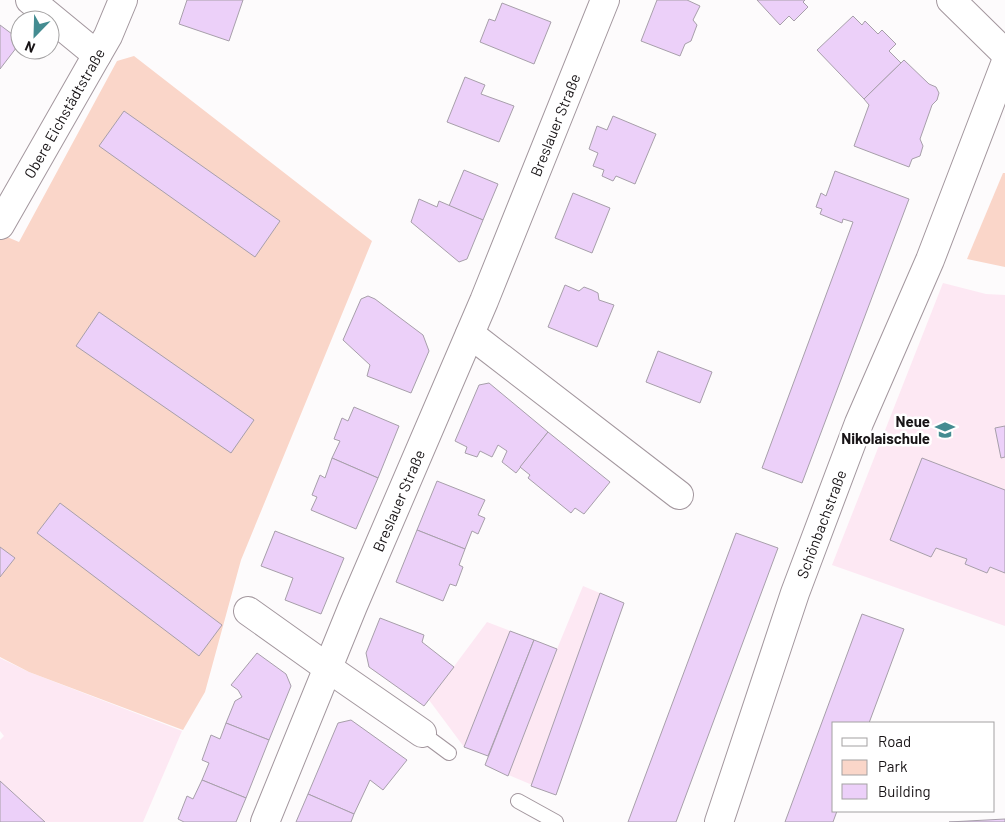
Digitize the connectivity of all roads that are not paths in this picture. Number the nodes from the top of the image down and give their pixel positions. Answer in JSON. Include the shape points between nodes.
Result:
{"nodes":[{"id":1,"x":30,"y":0,"type":"edge"},
{"id":2,"x":123,"y":0,"type":"edge"},
{"id":3,"x":605,"y":0,"type":"edge"},
{"id":4,"x":951,"y":0,"type":"edge"},
{"id":5,"x":1005,"y":54,"type":"edge"},
{"id":6,"x":97,"y":56,"type":"junction"},
{"id":7,"x":1005,"y":64,"type":"edge"},
{"id":8,"x":0,"y":225,"type":"edge"},
{"id":9,"x":470,"y":334,"type":"junction"},
{"id":10,"x":679,"y":495,"type":"dead end"},
{"id":11,"x":248,"y":611,"type":"dead end"},
{"id":12,"x":328,"y":668,"type":"junction"},
{"id":13,"x":422,"y":733,"type":"joint"},
{"id":14,"x":449,"y":754,"type":"dead end"},
{"id":15,"x":518,"y":801,"type":"dead end"},
{"id":16,"x":265,"y":822,"type":"edge"},
{"id":17,"x":556,"y":822,"type":"edge"},
{"id":18,"x":718,"y":822,"type":"edge"}],
"edges":[{"from":1,"to":6,"type":"street"},
{"from":2,"to":6,"type":"street","name":"Obere Eichstädtstraße"},
{"from":3,"to":9,"type":"street","name":"Breslauer Straße"},
{"from":4,"to":5,"type":"street"},
{"from":6,"to":8,"type":"street","name":"Obere Eichstädtstraße"},
{"from":7,"to":18,"type":"street","name":"Schönbachstraße","via":[[930,260],[859,423],[805,565]]},
{"from":9,"to":10,"type":"street"},
{"from":9,"to":12,"type":"street","name":"Breslauer Straße"},
{"from":11,"to":12,"type":"street"},
{"from":12,"to":13,"type":"street"},
{"from":12,"to":16,"type":"street","name":"Breslauer Straße"},
{"from":13,"to":14,"type":"lane"},
{"from":15,"to":17,"type":"lane"}]}
